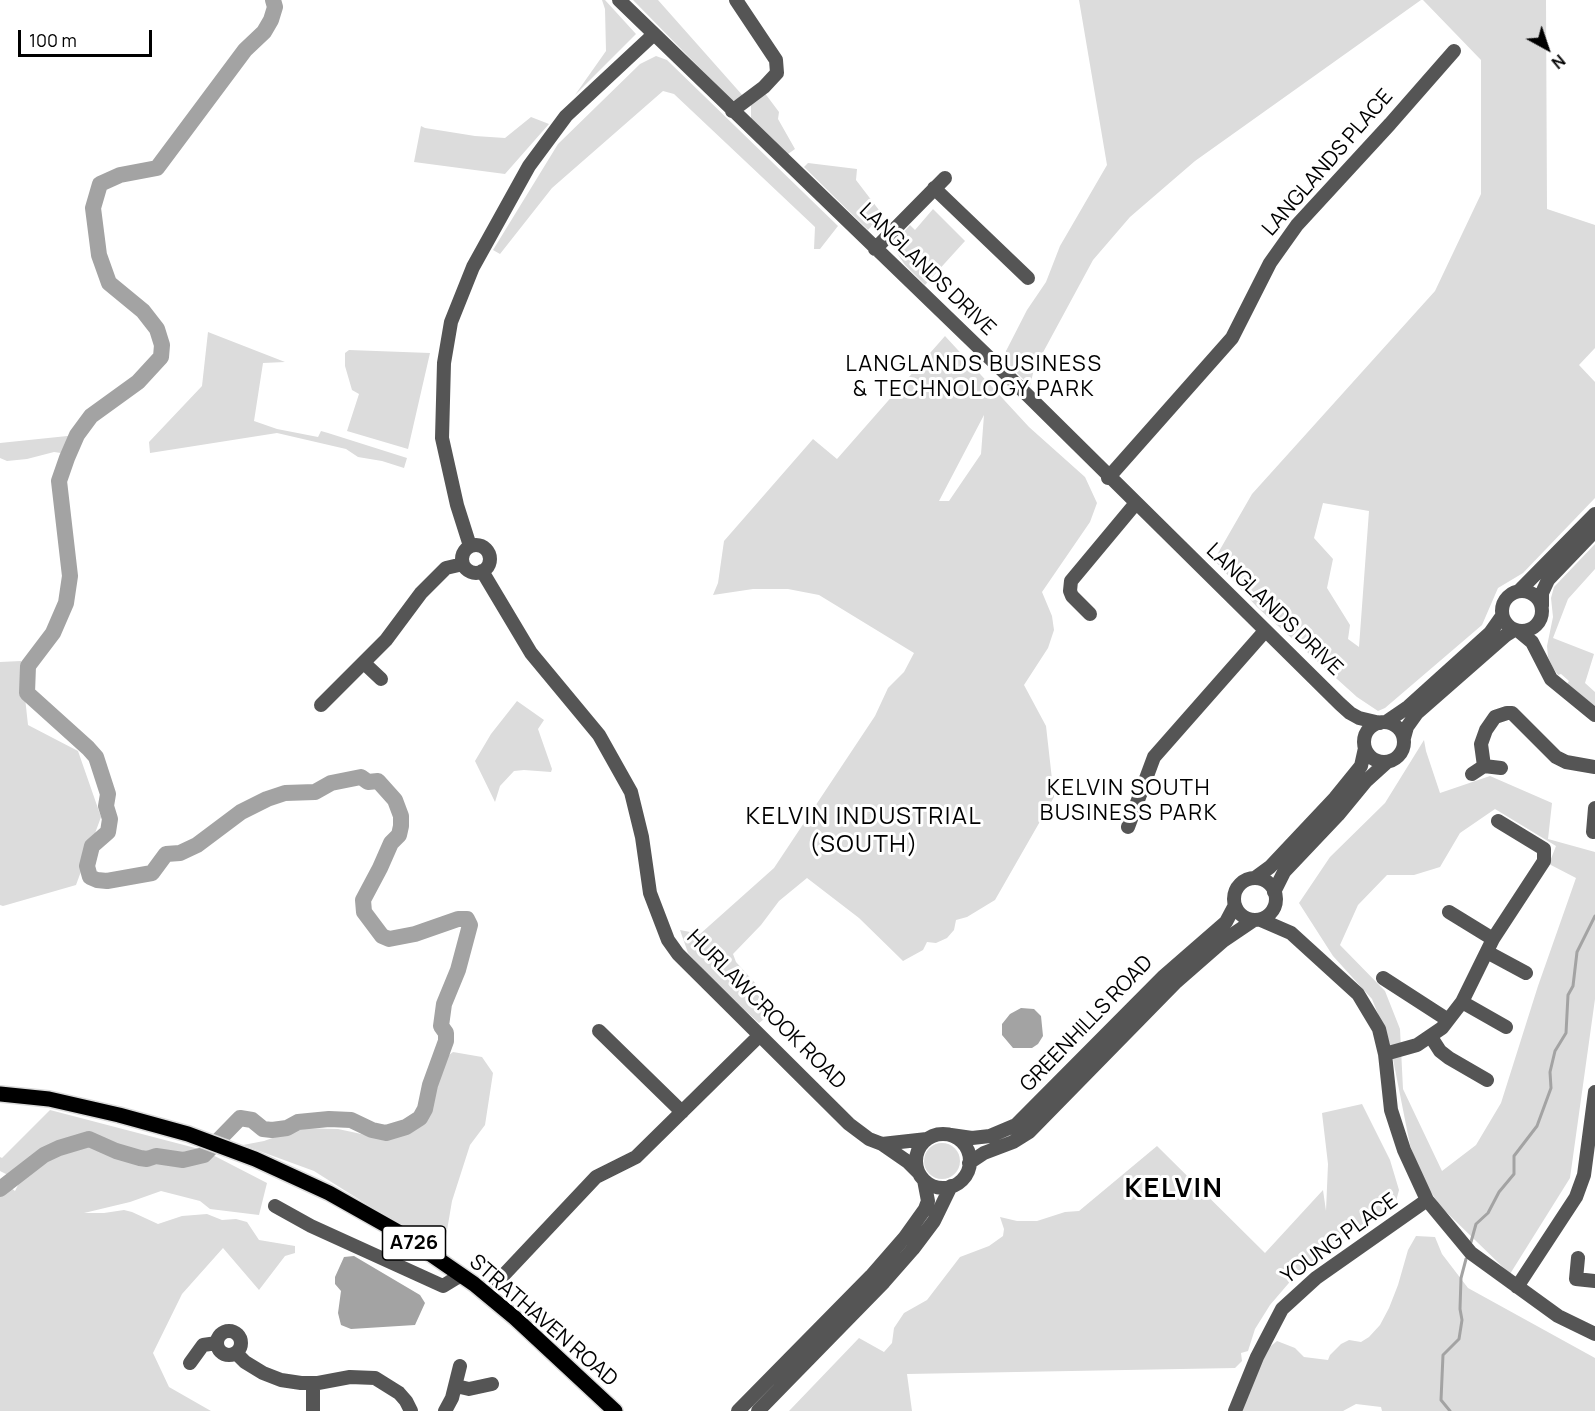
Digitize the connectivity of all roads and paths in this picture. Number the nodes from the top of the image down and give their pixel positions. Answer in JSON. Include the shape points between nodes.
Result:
{"nodes":[{"id":1,"x":619,"y":0,"type":"edge"},
{"id":2,"x":736,"y":0,"type":"edge"},
{"id":3,"x":653,"y":35,"type":"junction"},
{"id":4,"x":1454,"y":51,"type":"dead end"},
{"id":5,"x":732,"y":111,"type":"junction"},
{"id":6,"x":945,"y":178,"type":"dead end"},
{"id":7,"x":934,"y":188,"type":"junction"},
{"id":8,"x":875,"y":249,"type":"junction"},
{"id":9,"x":1028,"y":278,"type":"dead end"},
{"id":10,"x":1108,"y":478,"type":"junction"},
{"id":11,"x":1136,"y":503,"type":"junction"},
{"id":12,"x":1595,"y":514,"type":"edge"},
{"id":13,"x":1595,"y":531,"type":"edge"},
{"id":14,"x":470,"y":546,"type":"junction"},
{"id":15,"x":463,"y":564,"type":"junction"},
{"id":16,"x":482,"y":572,"type":"junction"},
{"id":17,"x":1519,"y":591,"type":"junction"},
{"id":18,"x":1542,"y":606,"type":"junction"},
{"id":19,"x":1090,"y":614,"type":"dead end"},
{"id":20,"x":1502,"y":615,"type":"junction"},
{"id":21,"x":1540,"y":621,"type":"junction"},
{"id":22,"x":1265,"y":631,"type":"junction"},
{"id":23,"x":1517,"y":631,"type":"junction"},
{"id":24,"x":1539,"y":654,"type":"junction"},
{"id":25,"x":364,"y":663,"type":"junction"},
{"id":26,"x":381,"y":679,"type":"dead end"},
{"id":27,"x":321,"y":705,"type":"dead end"},
{"id":28,"x":1350,"y":713,"type":"junction"},
{"id":29,"x":1595,"y":715,"type":"edge"},
{"id":30,"x":1383,"y":723,"type":"junction"},
{"id":31,"x":1404,"y":738,"type":"junction"},
{"id":32,"x":1365,"y":746,"type":"junction"},
{"id":33,"x":1387,"y":762,"type":"junction"},
{"id":34,"x":1484,"y":766,"type":"junction"},
{"id":35,"x":1595,"y":767,"type":"edge"},
{"id":36,"x":1501,"y":768,"type":"dead end"},
{"id":37,"x":1472,"y":774,"type":"dead end"},
{"id":38,"x":1595,"y":808,"type":"edge"},
{"id":39,"x":1498,"y":821,"type":"dead end"},
{"id":40,"x":1128,"y":827,"type":"dead end"},
{"id":41,"x":1593,"y":832,"type":"dead end"},
{"id":42,"x":1255,"y":878,"type":"junction"},
{"id":43,"x":1275,"y":898,"type":"junction"},
{"id":44,"x":1235,"y":905,"type":"junction"},
{"id":45,"x":1449,"y":912,"type":"dead end"},
{"id":46,"x":1258,"y":920,"type":"junction"},
{"id":47,"x":1291,"y":933,"type":"junction"},
{"id":48,"x":1493,"y":939,"type":"junction"},
{"id":49,"x":1487,"y":952,"type":"junction"},
{"id":50,"x":1526,"y":973,"type":"dead end"},
{"id":51,"x":1383,"y":978,"type":"dead end"},
{"id":52,"x":1462,"y":1002,"type":"junction"},
{"id":53,"x":1448,"y":1020,"type":"junction"},
{"id":54,"x":1506,"y":1027,"type":"dead end"},
{"id":55,"x":600,"y":1031,"type":"dead end"},
{"id":56,"x":759,"y":1036,"type":"junction"},
{"id":57,"x":1431,"y":1037,"type":"junction"},
{"id":58,"x":1385,"y":1054,"type":"junction"},
{"id":59,"x":1487,"y":1080,"type":"dead end"},
{"id":60,"x":1595,"y":1092,"type":"edge"},
{"id":61,"x":0,"y":1094,"type":"edge"},
{"id":62,"x":682,"y":1112,"type":"junction"},
{"id":63,"x":951,"y":1135,"type":"junction"},
{"id":64,"x":927,"y":1139,"type":"junction"},
{"id":65,"x":882,"y":1144,"type":"junction"},
{"id":66,"x":969,"y":1163,"type":"junction"},
{"id":67,"x":921,"y":1176,"type":"junction"},
{"id":68,"x":951,"y":1186,"type":"junction"},
{"id":69,"x":1427,"y":1200,"type":"junction"},
{"id":70,"x":275,"y":1206,"type":"dead end"},
{"id":71,"x":1578,"y":1258,"type":"dead end"},
{"id":72,"x":461,"y":1275,"type":"junction"},
{"id":73,"x":498,"y":1281,"type":"dead end"},
{"id":74,"x":1595,"y":1281,"type":"edge"},
{"id":75,"x":1517,"y":1287,"type":"junction"},
{"id":76,"x":1595,"y":1334,"type":"edge"},
{"id":77,"x":217,"y":1343,"type":"junction"},
{"id":78,"x":236,"y":1353,"type":"junction"},
{"id":79,"x":190,"y":1363,"type":"dead end"},
{"id":80,"x":460,"y":1366,"type":"dead end"},
{"id":81,"x":313,"y":1383,"type":"junction"},
{"id":82,"x":492,"y":1384,"type":"dead end"},
{"id":83,"x":456,"y":1386,"type":"junction"},
{"id":84,"x":313,"y":1411,"type":"edge"},
{"id":85,"x":411,"y":1411,"type":"edge"},
{"id":86,"x":445,"y":1411,"type":"edge"},
{"id":87,"x":615,"y":1411,"type":"edge"},
{"id":88,"x":738,"y":1411,"type":"edge"},
{"id":89,"x":758,"y":1411,"type":"edge"},
{"id":90,"x":1235,"y":1411,"type":"edge"}],
"edges":[{"from":1,"to":3,"type":"street"},
{"from":2,"to":5,"type":"street","via":[[776,60],[777,73]]},
{"from":3,"to":5,"type":"street","name":"LANGLANDS DRIVE"},
{"from":3,"to":14,"type":"street","via":[[566,116],[529,166],[472,267],[452,322],[444,363],[442,438]]},
{"from":4,"to":10,"type":"street","name":"LANGLANDS PLACE","via":[[1297,225],[1270,263],[1232,338]]},
{"from":5,"to":8,"type":"street","name":"LANGLANDS DRIVE"},
{"from":6,"to":7,"type":"street"},
{"from":7,"to":8,"type":"street"},
{"from":7,"to":9,"type":"street"},
{"from":8,"to":10,"type":"street","name":"LANGLANDS DRIVE"},
{"from":10,"to":11,"type":"street","name":"LANGLANDS DRIVE"},
{"from":11,"to":19,"type":"street","via":[[1071,582],[1072,596]]},
{"from":11,"to":22,"type":"street","name":"LANGLANDS DRIVE"},
{"from":12,"to":17,"type":"street"},
{"from":13,"to":18,"type":"street","via":[[1548,580]]},
{"from":14,"to":15,"type":"street","via":[[462,556]]},
{"from":14,"to":16,"type":"street","via":[[478,545],[489,552],[489,565]]},
{"from":15,"to":16,"type":"street","via":[[473,573]]},
{"from":15,"to":25,"type":"street","via":[[446,568],[421,592]]},
{"from":16,"to":56,"type":"street","name":"HURLAWCROOK ROAD","via":[[531,653],[599,735],[630,792],[642,837],[650,893],[668,940],[679,956]]},
{"from":17,"to":18,"type":"street","via":[[1531,592]]},
{"from":17,"to":20,"type":"street","via":[[1503,602]]},
{"from":18,"to":21,"type":"street"},
{"from":20,"to":23,"type":"street","via":[[1509,627]]},
{"from":20,"to":30,"type":"street","via":[[1490,633],[1408,707]]},
{"from":21,"to":23,"type":"street","via":[[1532,629]]},
{"from":21,"to":24,"type":"street"},
{"from":22,"to":28,"type":"street","name":"LANGLANDS DRIVE"},
{"from":22,"to":40,"type":"street","via":[[1154,757]]},
{"from":23,"to":24,"type":"street","via":[[1532,642]]},
{"from":23,"to":31,"type":"street","via":[[1506,634],[1417,713]]},
{"from":24,"to":29,"type":"street","via":[[1551,679]]},
{"from":25,"to":26,"type":"street"},
{"from":25,"to":27,"type":"street"},
{"from":28,"to":30,"type":"street","name":"LANGLANDS DRIVE","via":[[1369,722]]},
{"from":28,"to":32,"type":"street","name":"LANGLANDS DRIVE"},
{"from":30,"to":31,"type":"street","via":[[1397,727]]},
{"from":30,"to":32,"type":"street","via":[[1370,729]]},
{"from":31,"to":33,"type":"street","via":[[1403,751]]},
{"from":32,"to":33,"type":"street","via":[[1375,760]]},
{"from":32,"to":42,"type":"street","via":[[1361,766],[1335,798]]},
{"from":33,"to":43,"type":"street","via":[[1284,872]]},
{"from":34,"to":35,"type":"street","via":[[1481,744],[1486,730],[1495,717],[1507,713],[1556,757]]},
{"from":34,"to":36,"type":"street"},
{"from":34,"to":37,"type":"street"},
{"from":38,"to":41,"type":"street"},
{"from":39,"to":48,"type":"street","via":[[1544,849],[1544,861]]},
{"from":42,"to":43,"type":"street","via":[[1267,882]]},
{"from":42,"to":44,"type":"street","via":[[1237,889]]},
{"from":43,"to":46,"type":"street","via":[[1270,914]]},
{"from":43,"to":47,"type":"street"},
{"from":44,"to":46,"type":"street","via":[[1242,916]]},
{"from":44,"to":63,"type":"street","name":"GREENHILLS ROAD","via":[[1226,922],[1164,975],[1023,1119],[990,1136]]},
{"from":45,"to":48,"type":"street"},
{"from":46,"to":47,"type":"street"},
{"from":46,"to":66,"type":"street","name":"GREENHILLS ROAD","via":[[1223,941],[1175,983],[1029,1132]]},
{"from":47,"to":58,"type":"street","via":[[1358,994],[1379,1029]]},
{"from":48,"to":49,"type":"street"},
{"from":49,"to":50,"type":"street"},
{"from":49,"to":52,"type":"street"},
{"from":51,"to":53,"type":"street"},
{"from":52,"to":53,"type":"street"},
{"from":52,"to":54,"type":"street"},
{"from":53,"to":57,"type":"street"},
{"from":55,"to":62,"type":"street"},
{"from":56,"to":62,"type":"street"},
{"from":56,"to":65,"type":"street","name":"HURLAWCROOK ROAD","via":[[849,1124]]},
{"from":57,"to":58,"type":"street"},
{"from":57,"to":59,"type":"street","via":[[1449,1058]]},
{"from":58,"to":69,"type":"street","via":[[1391,1110]]},
{"from":60,"to":75,"type":"street","via":[[1584,1175],[1576,1197]]},
{"from":61,"to":72,"type":"main road","name":"STRATHAVEN ROAD","number":"A726","via":[[49,1099],[188,1134],[255,1159],[356,1208]]},
{"from":62,"to":73,"type":"street","via":[[636,1158],[596,1177]]},
{"from":63,"to":64,"type":"street"},
{"from":63,"to":66,"type":"street","via":[[967,1149]]},
{"from":64,"to":65,"type":"street"},
{"from":64,"to":67,"type":"street","via":[[917,1154]]},
{"from":65,"to":67,"type":"street","name":"HURLAWCROOK ROAD"},
{"from":66,"to":68,"type":"street","via":[[963,1179]]},
{"from":67,"to":68,"type":"street","via":[[937,1187]]},
{"from":67,"to":88,"type":"street","via":[[928,1201],[905,1237]]},
{"from":68,"to":89,"type":"street","via":[[934,1221],[885,1282]]},
{"from":69,"to":75,"type":"street","via":[[1471,1253]]},
{"from":69,"to":90,"type":"street","name":"YOUNG PLACE","via":[[1316,1278],[1282,1309]]},
{"from":70,"to":72,"type":"street","via":[[443,1286]]},
{"from":71,"to":74,"type":"street","via":[[1575,1279]]},
{"from":72,"to":87,"type":"main road","name":"STRATHAVEN ROAD","number":"A726","via":[[515,1318]]},
{"from":75,"to":76,"type":"street","via":[[1558,1316]]},
{"from":77,"to":78,"type":"street","via":[[222,1353]]},
{"from":77,"to":78,"type":"street","via":[[222,1334],[235,1333],[240,1343]]},
{"from":77,"to":79,"type":"street","via":[[203,1345]]},
{"from":78,"to":81,"type":"street","via":[[244,1362],[272,1376]]},
{"from":80,"to":83,"type":"street"},
{"from":81,"to":84,"type":"street"},
{"from":81,"to":85,"type":"street","via":[[350,1377],[375,1378],[399,1393]]},
{"from":82,"to":83,"type":"street"},
{"from":83,"to":86,"type":"street"}]}
